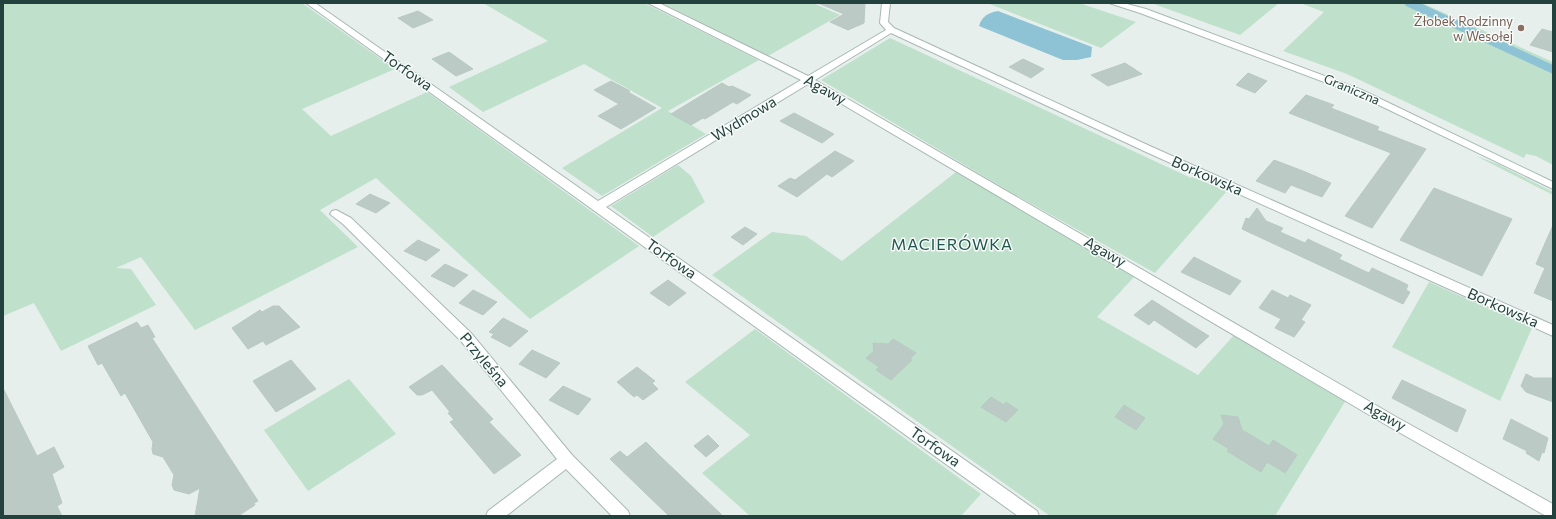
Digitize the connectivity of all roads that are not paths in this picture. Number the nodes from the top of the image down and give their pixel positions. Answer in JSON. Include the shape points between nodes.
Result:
{"nodes":[{"id":1,"x":310,"y":3,"type":"edge"},
{"id":2,"x":652,"y":3,"type":"edge"},
{"id":3,"x":886,"y":3,"type":"edge"},
{"id":4,"x":1114,"y":3,"type":"edge"},
{"id":5,"x":1126,"y":3,"type":"edge"},
{"id":6,"x":1143,"y":11,"type":"junction"},
{"id":7,"x":891,"y":30,"type":"junction"},
{"id":8,"x":809,"y":81,"type":"junction"},
{"id":9,"x":1553,"y":186,"type":"edge"},
{"id":10,"x":597,"y":207,"type":"junction"},
{"id":11,"x":336,"y":214,"type":"dead end"},
{"id":12,"x":1553,"y":331,"type":"edge"},
{"id":13,"x":567,"y":460,"type":"junction"},
{"id":14,"x":1553,"y":512,"type":"edge"},
{"id":15,"x":494,"y":516,"type":"edge"},
{"id":16,"x":622,"y":516,"type":"edge"},
{"id":17,"x":1031,"y":516,"type":"edge"}],
"edges":[{"from":1,"to":10,"type":"street","name":"Torfowa"},
{"from":2,"to":8,"type":"street","name":"Agawy"},
{"from":3,"to":7,"type":"street","via":[[884,23]]},
{"from":4,"to":6,"type":"street","name":"Graniczna"},
{"from":5,"to":6,"type":"street","name":"Graniczna"},
{"from":6,"to":9,"type":"street","name":"Graniczna","via":[[1359,92]]},
{"from":7,"to":8,"type":"street","name":"Wydmowa"},
{"from":7,"to":12,"type":"street","name":"Borkowska"},
{"from":8,"to":10,"type":"street","name":"Wydmowa"},
{"from":8,"to":14,"type":"street","name":"Agawy","via":[[1393,422]]},
{"from":10,"to":17,"type":"street","name":"Torfowa"},
{"from":11,"to":13,"type":"street","name":"Przyleśna","via":[[347,221],[466,337]]},
{"from":13,"to":15,"type":"street"},
{"from":13,"to":16,"type":"street","name":"Przyleśna"}]}
